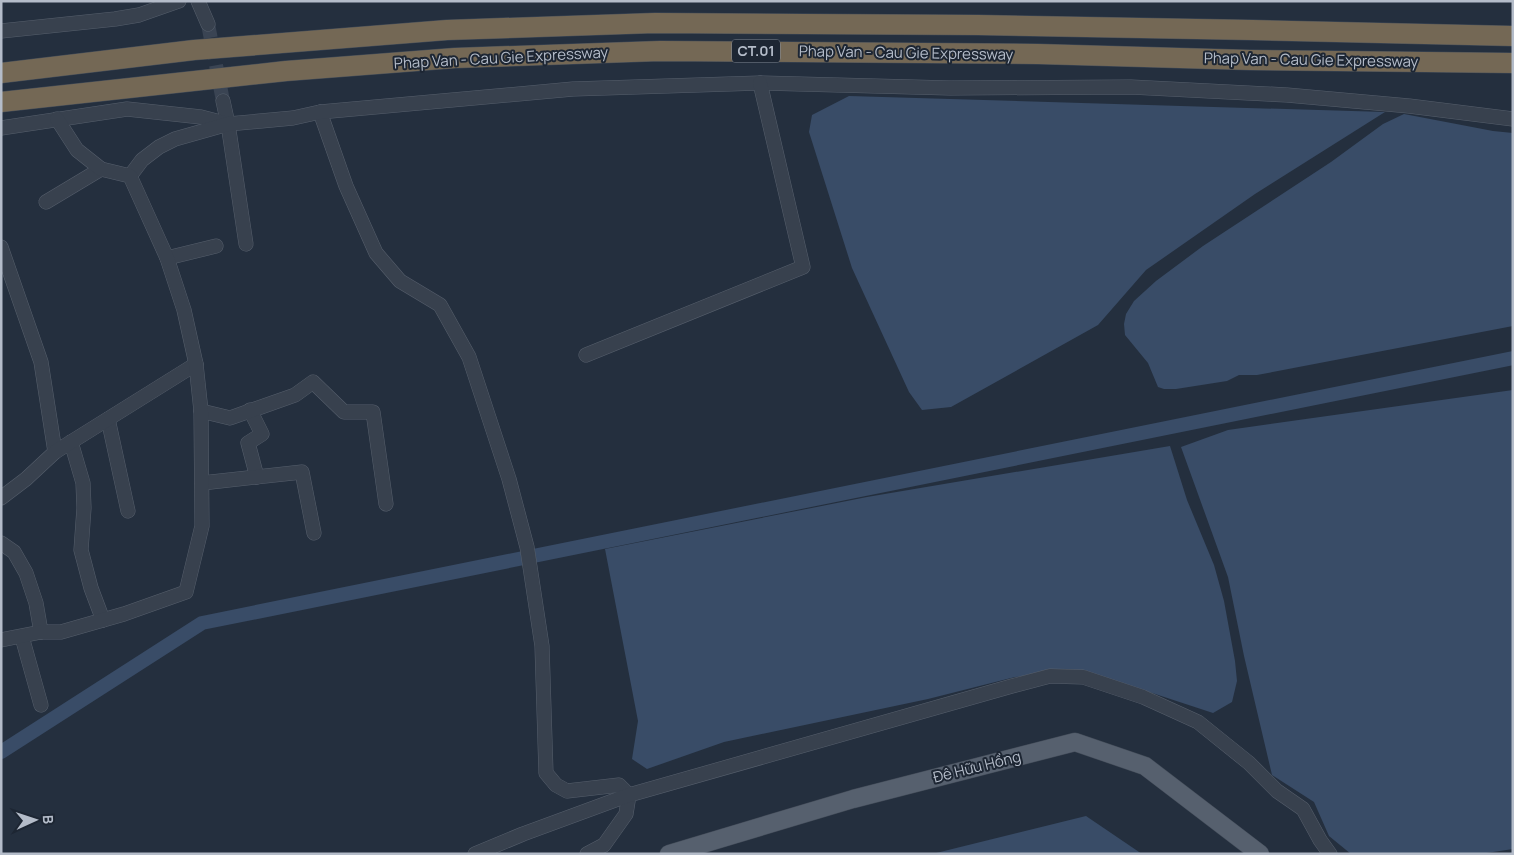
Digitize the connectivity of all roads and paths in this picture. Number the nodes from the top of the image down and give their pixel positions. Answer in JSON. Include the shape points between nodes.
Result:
{"nodes":[{"id":1,"x":179,"y":1,"type":"edge"},
{"id":2,"x":198,"y":1,"type":"edge"},
{"id":3,"x":208,"y":24,"type":"tunnel mouth"},
{"id":4,"x":1,"y":31,"type":"edge"},
{"id":5,"x":1513,"y":36,"type":"edge"},
{"id":6,"x":1513,"y":63,"type":"edge"},
{"id":7,"x":1,"y":73,"type":"edge"},
{"id":8,"x":760,"y":83,"type":"junction"},
{"id":9,"x":223,"y":101,"type":"tunnel mouth"},
{"id":10,"x":1,"y":102,"type":"edge"},
{"id":11,"x":320,"y":112,"type":"junction"},
{"id":12,"x":1513,"y":119,"type":"edge"},
{"id":13,"x":57,"y":120,"type":"junction"},
{"id":14,"x":228,"y":124,"type":"junction"},
{"id":15,"x":1,"y":128,"type":"edge"},
{"id":16,"x":101,"y":169,"type":"junction"},
{"id":17,"x":130,"y":176,"type":"junction"},
{"id":18,"x":46,"y":202,"type":"dead end"},
{"id":19,"x":246,"y":244,"type":"dead end"},
{"id":20,"x":216,"y":246,"type":"dead end"},
{"id":21,"x":1,"y":247,"type":"edge"},
{"id":22,"x":167,"y":258,"type":"junction"},
{"id":23,"x":586,"y":355,"type":"dead end"},
{"id":24,"x":196,"y":364,"type":"junction"},
{"id":25,"x":250,"y":410,"type":"junction"},
{"id":26,"x":201,"y":411,"type":"junction"},
{"id":27,"x":108,"y":419,"type":"junction"},
{"id":28,"x":71,"y":442,"type":"junction"},
{"id":29,"x":56,"y":452,"type":"junction"},
{"id":30,"x":257,"y":477,"type":"junction"},
{"id":31,"x":202,"y":483,"type":"junction"},
{"id":32,"x":1,"y":498,"type":"edge"},
{"id":33,"x":386,"y":504,"type":"dead end"},
{"id":34,"x":128,"y":511,"type":"dead end"},
{"id":35,"x":314,"y":533,"type":"dead end"},
{"id":36,"x":1,"y":543,"type":"edge"},
{"id":37,"x":103,"y":620,"type":"junction"},
{"id":38,"x":41,"y":632,"type":"junction"},
{"id":39,"x":22,"y":637,"type":"junction"},
{"id":40,"x":1,"y":640,"type":"edge"},
{"id":41,"x":41,"y":704,"type":"dead end"},
{"id":42,"x":629,"y":795,"type":"junction"},
{"id":43,"x":475,"y":854,"type":"edge"},
{"id":44,"x":587,"y":854,"type":"edge"},
{"id":45,"x":669,"y":854,"type":"edge"},
{"id":46,"x":1260,"y":854,"type":"edge"},
{"id":47,"x":1330,"y":854,"type":"edge"}],
"edges":[{"from":1,"to":4,"type":"street","via":[[139,15]]},
{"from":2,"to":3,"type":"street"},
{"from":5,"to":7,"type":"highway","name":"Phap Van - Cau Gie Expressway","number":"CT.01","via":[[655,23],[448,30],[194,50]]},
{"from":6,"to":10,"type":"highway","name":"Phap Van - Cau Gie Expressway","number":"CT.01","via":[[650,51],[455,58],[286,71]]},
{"from":8,"to":11,"type":"street","via":[[573,89]]},
{"from":8,"to":12,"type":"street","via":[[950,88],[1131,87],[1287,95]]},
{"from":8,"to":23,"type":"street","via":[[803,267]]},
{"from":9,"to":14,"type":"street"},
{"from":11,"to":14,"type":"street"},
{"from":11,"to":42,"type":"street","via":[[346,186],[376,253],[400,281],[440,305],[470,356],[527,547],[542,646],[546,773],[556,786],[567,791],[618,785]]},
{"from":13,"to":14,"type":"street","via":[[127,109],[201,117]]},
{"from":13,"to":15,"type":"street"},
{"from":13,"to":16,"type":"street","via":[[77,150]]},
{"from":14,"to":17,"type":"street","via":[[175,139],[142,160]]},
{"from":14,"to":19,"type":"street"},
{"from":16,"to":17,"type":"street"},
{"from":16,"to":18,"type":"street"},
{"from":17,"to":22,"type":"street"},
{"from":20,"to":22,"type":"street"},
{"from":21,"to":29,"type":"street","via":[[41,362]]},
{"from":22,"to":24,"type":"street","via":[[184,310]]},
{"from":24,"to":26,"type":"street"},
{"from":24,"to":27,"type":"street"},
{"from":25,"to":26,"type":"street","via":[[230,418]]},
{"from":25,"to":30,"type":"street","via":[[262,434],[248,443]]},
{"from":25,"to":33,"type":"street","via":[[295,395],[313,382],[344,412],[373,412]]},
{"from":26,"to":31,"type":"street"},
{"from":27,"to":28,"type":"street"},
{"from":27,"to":34,"type":"street"},
{"from":28,"to":29,"type":"street"},
{"from":28,"to":37,"type":"street","via":[[83,483],[81,550]]},
{"from":29,"to":32,"type":"street"},
{"from":30,"to":31,"type":"street"},
{"from":30,"to":35,"type":"street","via":[[302,472]]},
{"from":31,"to":37,"type":"street","via":[[202,526],[186,592]]},
{"from":36,"to":38,"type":"street","via":[[14,552],[26,573]]},
{"from":37,"to":38,"type":"street","via":[[61,632]]},
{"from":38,"to":39,"type":"street"},
{"from":39,"to":40,"type":"street"},
{"from":39,"to":41,"type":"street"},
{"from":42,"to":43,"type":"street"},
{"from":42,"to":44,"type":"street","via":[[626,814],[604,845]]},
{"from":42,"to":47,"type":"street","via":[[1050,676],[1083,677],[1143,697],[1198,722],[1249,763],[1277,791],[1303,809]]},
{"from":45,"to":46,"type":"main road","name":"Đê Hữu Hồng","via":[[853,799],[1075,742],[1146,766]]}]}
